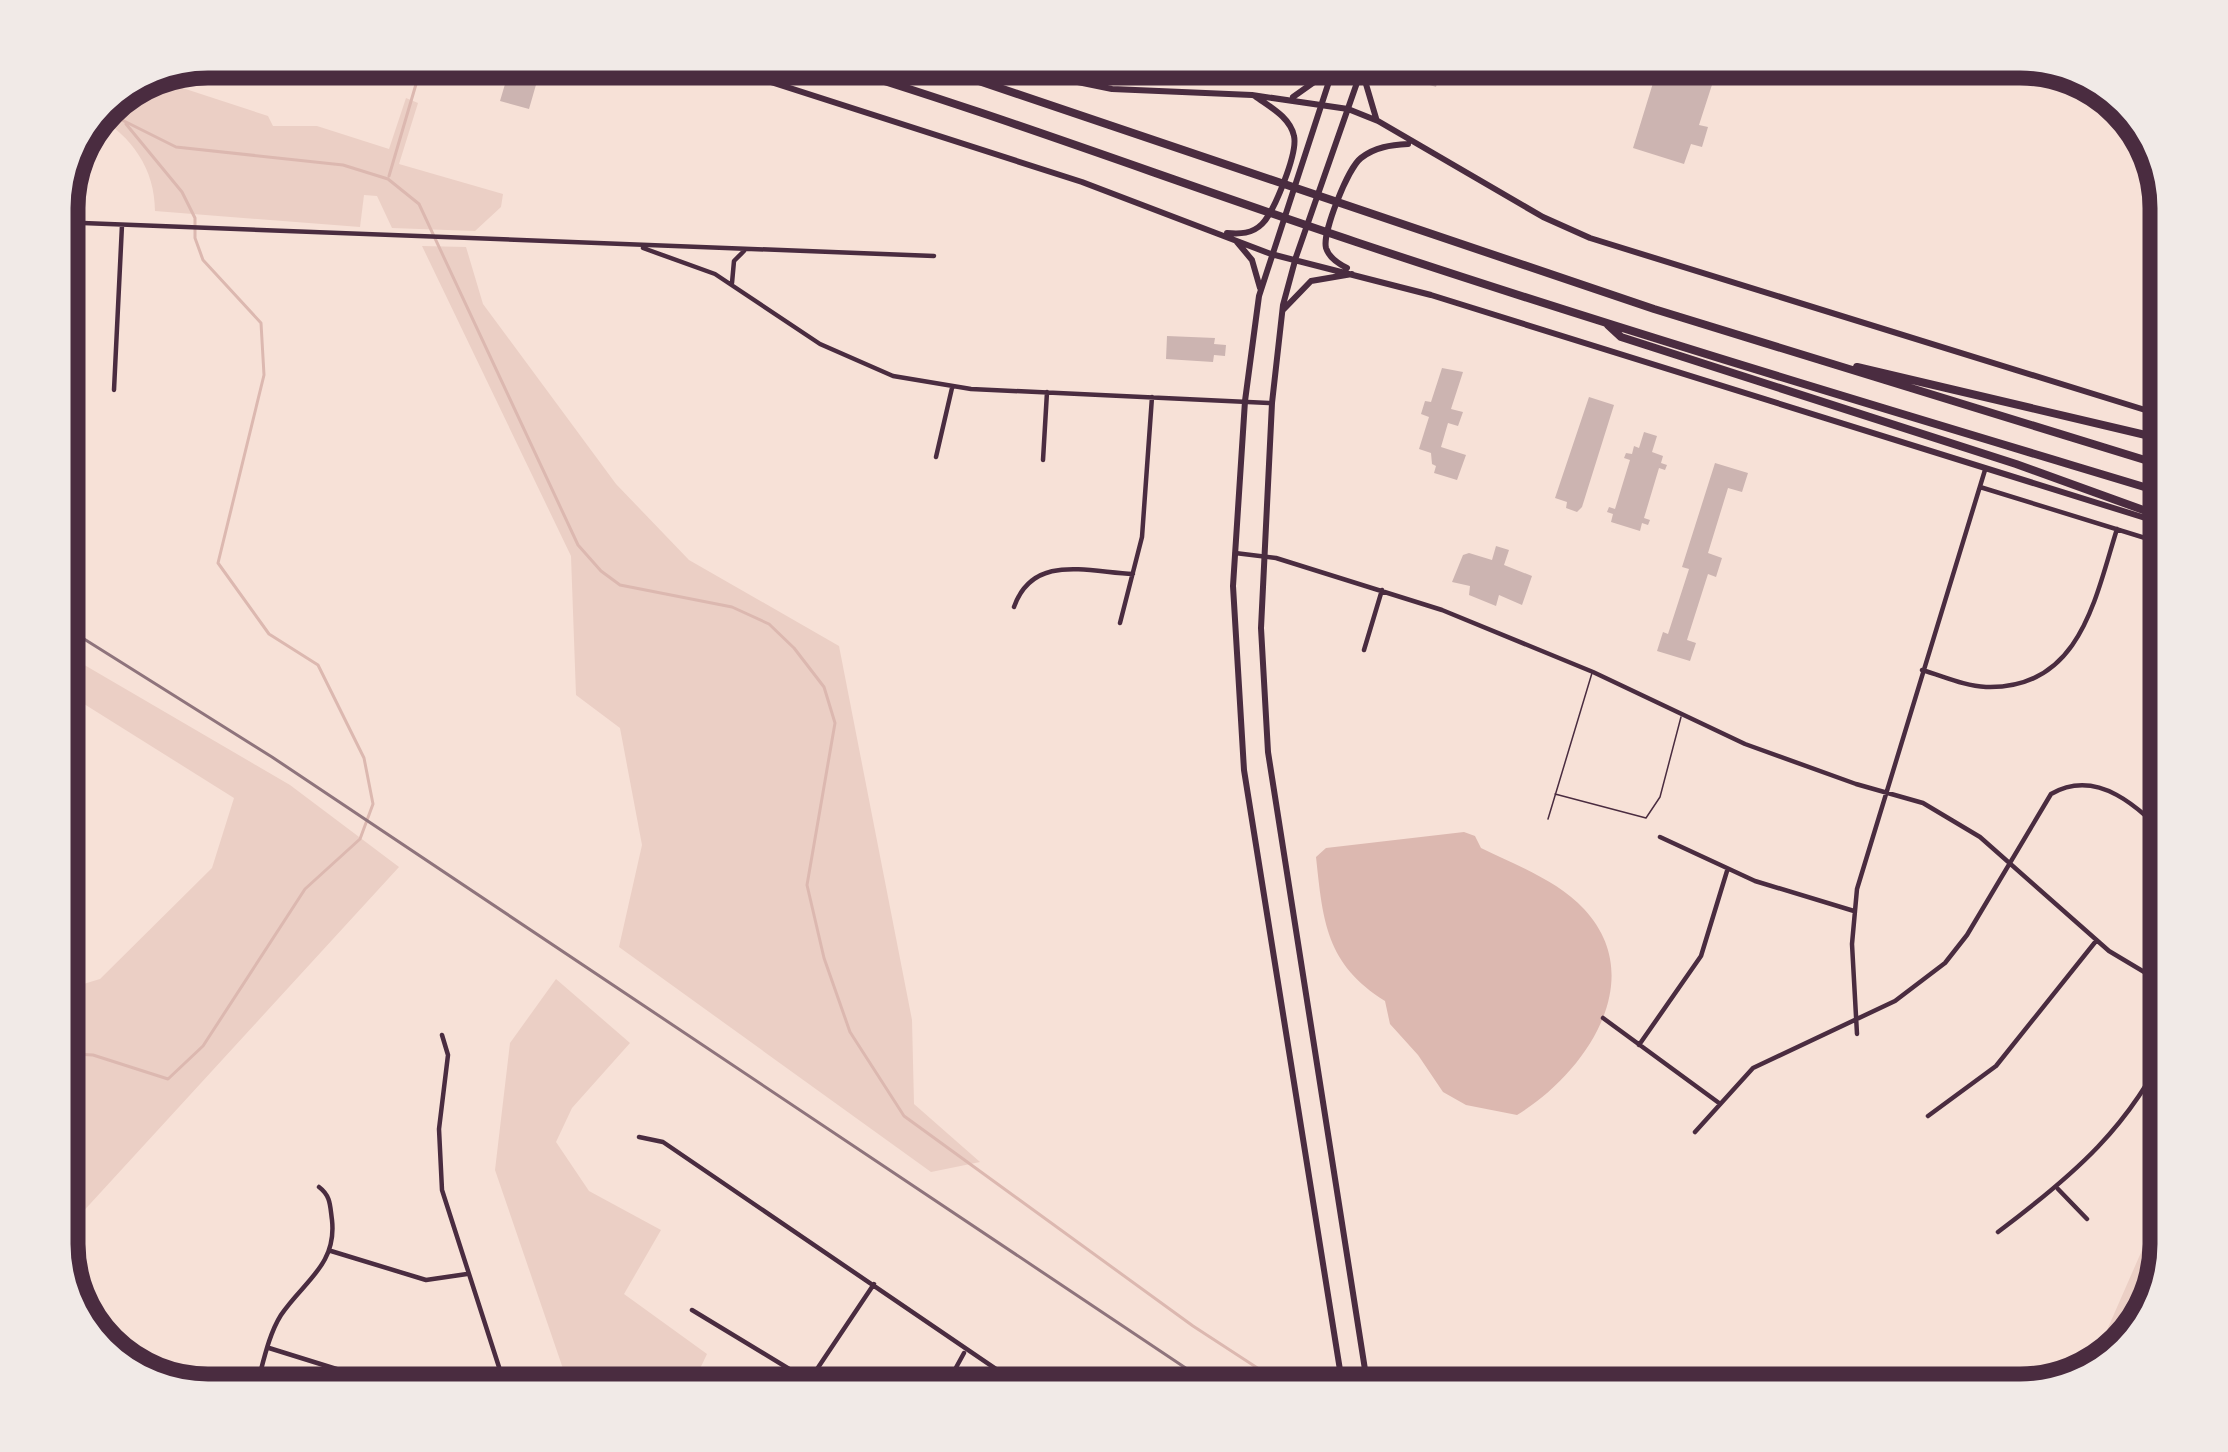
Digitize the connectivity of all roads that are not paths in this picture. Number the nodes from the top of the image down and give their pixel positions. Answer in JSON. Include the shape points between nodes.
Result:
{"nodes":[{"id":1,"x":758,"y":78,"type":"edge"},
{"id":2,"x":873,"y":78,"type":"edge"},
{"id":3,"x":969,"y":78,"type":"edge"},
{"id":4,"x":1062,"y":78,"type":"edge"},
{"id":5,"x":1319,"y":78,"type":"edge"},
{"id":6,"x":1331,"y":78,"type":"edge"},
{"id":7,"x":1359,"y":78,"type":"edge"},
{"id":8,"x":1364,"y":78,"type":"edge"},
{"id":9,"x":1252,"y":94,"type":"junction"},
{"id":10,"x":1291,"y":98,"type":"junction"},
{"id":11,"x":1323,"y":103,"type":"junction"},
{"id":12,"x":1348,"y":109,"type":"junction"},
{"id":13,"x":1378,"y":121,"type":"junction"},
{"id":14,"x":1410,"y":143,"type":"junction"},
{"id":15,"x":78,"y":223,"type":"edge"},
{"id":16,"x":122,"y":224,"type":"junction"},
{"id":17,"x":1211,"y":230,"type":"junction"},
{"id":18,"x":1234,"y":240,"type":"junction"},
{"id":19,"x":632,"y":245,"type":"junction"},
{"id":20,"x":747,"y":250,"type":"junction"},
{"id":21,"x":1271,"y":254,"type":"junction"},
{"id":22,"x":934,"y":256,"type":"dead end"},
{"id":23,"x":1296,"y":257,"type":"junction"},
{"id":24,"x":1356,"y":273,"type":"junction"},
{"id":25,"x":732,"y":283,"type":"junction"},
{"id":26,"x":1260,"y":291,"type":"junction"},
{"id":27,"x":1282,"y":311,"type":"junction"},
{"id":28,"x":1607,"y":324,"type":"junction"},
{"id":29,"x":1777,"y":347,"type":"junction"},
{"id":30,"x":952,"y":388,"type":"junction"},
{"id":31,"x":114,"y":389,"type":"dead end"},
{"id":32,"x":1047,"y":392,"type":"junction"},
{"id":33,"x":1152,"y":397,"type":"junction"},
{"id":34,"x":1245,"y":401,"type":"junction"},
{"id":35,"x":1272,"y":403,"type":"junction"},
{"id":36,"x":2150,"y":411,"type":"edge"},
{"id":37,"x":2150,"y":436,"type":"edge"},
{"id":38,"x":937,"y":457,"type":"dead end"},
{"id":39,"x":1043,"y":460,"type":"dead end"},
{"id":40,"x":2150,"y":462,"type":"edge"},
{"id":41,"x":1985,"y":470,"type":"junction"},
{"id":42,"x":1980,"y":487,"type":"junction"},
{"id":43,"x":2150,"y":489,"type":"edge"},
{"id":44,"x":2150,"y":515,"type":"edge"},
{"id":45,"x":2150,"y":517,"type":"edge"},
{"id":46,"x":2117,"y":529,"type":"junction"},
{"id":47,"x":2150,"y":539,"type":"edge"},
{"id":48,"x":1235,"y":553,"type":"junction"},
{"id":49,"x":1262,"y":556,"type":"junction"},
{"id":50,"x":1135,"y":574,"type":"junction"},
{"id":51,"x":1382,"y":590,"type":"junction"},
{"id":52,"x":1014,"y":607,"type":"dead end"},
{"id":53,"x":1120,"y":623,"type":"dead end"},
{"id":54,"x":1364,"y":650,"type":"dead end"},
{"id":55,"x":1922,"y":670,"type":"junction"},
{"id":56,"x":1593,"y":672,"type":"junction"},
{"id":57,"x":1682,"y":713,"type":"junction"},
{"id":58,"x":1885,"y":792,"type":"junction"},
{"id":59,"x":1555,"y":794,"type":"junction"},
{"id":60,"x":1548,"y":819,"type":"dead end"},
{"id":61,"x":2150,"y":822,"type":"edge"},
{"id":62,"x":1660,"y":837,"type":"dead end"},
{"id":63,"x":2008,"y":862,"type":"junction"},
{"id":64,"x":1727,"y":871,"type":"junction"},
{"id":65,"x":1854,"y":911,"type":"junction"},
{"id":66,"x":2096,"y":941,"type":"junction"},
{"id":67,"x":2150,"y":975,"type":"edge"},
{"id":68,"x":1603,"y":1018,"type":"dead end"},
{"id":69,"x":1855,"y":1020,"type":"junction"},
{"id":70,"x":1857,"y":1034,"type":"dead end"},
{"id":71,"x":442,"y":1035,"type":"dead end"},
{"id":72,"x":1639,"y":1045,"type":"junction"},
{"id":73,"x":2150,"y":1080,"type":"edge"},
{"id":74,"x":1719,"y":1103,"type":"junction"},
{"id":75,"x":1928,"y":1116,"type":"dead end"},
{"id":76,"x":1695,"y":1132,"type":"dead end"},
{"id":77,"x":638,"y":1137,"type":"dead end"},
{"id":78,"x":319,"y":1187,"type":"dead end"},
{"id":79,"x":2057,"y":1188,"type":"junction"},
{"id":80,"x":2087,"y":1219,"type":"dead end"},
{"id":81,"x":1998,"y":1232,"type":"dead end"},
{"id":82,"x":331,"y":1251,"type":"junction"},
{"id":83,"x":467,"y":1274,"type":"junction"},
{"id":84,"x":874,"y":1284,"type":"junction"},
{"id":85,"x":692,"y":1310,"type":"dead end"},
{"id":86,"x":269,"y":1348,"type":"junction"},
{"id":87,"x":966,"y":1351,"type":"junction"},
{"id":88,"x":261,"y":1374,"type":"edge"},
{"id":89,"x":353,"y":1374,"type":"edge"},
{"id":90,"x":500,"y":1374,"type":"edge"},
{"id":91,"x":797,"y":1374,"type":"edge"},
{"id":92,"x":813,"y":1374,"type":"edge"},
{"id":93,"x":952,"y":1374,"type":"edge"},
{"id":94,"x":1002,"y":1374,"type":"edge"},
{"id":95,"x":1340,"y":1374,"type":"edge"},
{"id":96,"x":1365,"y":1374,"type":"edge"}],
"edges":[{"from":1,"to":17,"type":"main road"},
{"from":2,"to":28,"type":"highway"},
{"from":3,"to":29,"type":"highway"},
{"from":4,"to":9,"type":"main road","via":[[1112,89]]},
{"from":5,"to":10,"type":"main road"},
{"from":6,"to":11,"type":"main road"},
{"from":7,"to":12,"type":"main road"},
{"from":8,"to":13,"type":"main road"},
{"from":9,"to":10,"type":"main road"},
{"from":9,"to":17,"type":"main road","via":[[1291,127],[1293,157],[1259,227]]},
{"from":10,"to":11,"type":"main road"},
{"from":11,"to":12,"type":"main road"},
{"from":11,"to":21,"type":"main road"},
{"from":12,"to":13,"type":"main road"},
{"from":12,"to":23,"type":"main road"},
{"from":13,"to":14,"type":"main road"},
{"from":14,"to":24,"type":"main road","via":[[1370,152],[1345,181],[1326,247]]},
{"from":14,"to":36,"type":"main road","via":[[1590,238]]},
{"from":15,"to":16,"type":"street"},
{"from":16,"to":19,"type":"street"},
{"from":16,"to":31,"type":"street"},
{"from":17,"to":18,"type":"main road"},
{"from":18,"to":21,"type":"main road"},
{"from":18,"to":26,"type":"main road","via":[[1252,260]]},
{"from":19,"to":20,"type":"street"},
{"from":19,"to":25,"type":"street"},
{"from":20,"to":22,"type":"street"},
{"from":20,"to":25,"type":"street","via":[[734,261]]},
{"from":21,"to":23,"type":"main road"},
{"from":21,"to":26,"type":"main road"},
{"from":23,"to":24,"type":"main road"},
{"from":23,"to":27,"type":"main road"},
{"from":24,"to":27,"type":"main road","via":[[1311,281]]},
{"from":24,"to":41,"type":"main road"},
{"from":25,"to":30,"type":"street","via":[[856,363]]},
{"from":26,"to":34,"type":"main road"},
{"from":27,"to":35,"type":"main road"},
{"from":28,"to":43,"type":"highway"},
{"from":28,"to":44,"type":"highway","via":[[1621,337]]},
{"from":29,"to":37,"type":"highway"},
{"from":29,"to":40,"type":"highway"},
{"from":30,"to":32,"type":"street"},
{"from":30,"to":38,"type":"street"},
{"from":32,"to":33,"type":"street"},
{"from":32,"to":39,"type":"street"},
{"from":33,"to":34,"type":"street"},
{"from":33,"to":50,"type":"street"},
{"from":34,"to":35,"type":"street"},
{"from":34,"to":48,"type":"main road"},
{"from":35,"to":49,"type":"main road"},
{"from":41,"to":42,"type":"street"},
{"from":41,"to":45,"type":"main road"},
{"from":42,"to":46,"type":"street"},
{"from":42,"to":55,"type":"street"},
{"from":46,"to":47,"type":"street"},
{"from":46,"to":55,"type":"street","via":[[2085,628],[2053,666],[1988,687]]},
{"from":48,"to":49,"type":"street"},
{"from":48,"to":95,"type":"main road","via":[[1244,770]]},
{"from":49,"to":51,"type":"street"},
{"from":49,"to":96,"type":"main road","via":[[1268,752]]},
{"from":50,"to":52,"type":"street","via":[[1043,572],[1024,585]]},
{"from":50,"to":53,"type":"street"},
{"from":51,"to":54,"type":"street"},
{"from":51,"to":56,"type":"street"},
{"from":55,"to":58,"type":"street"},
{"from":56,"to":57,"type":"street"},
{"from":56,"to":59,"type":"lane"},
{"from":57,"to":58,"type":"street","via":[[1745,744]]},
{"from":57,"to":59,"type":"lane","via":[[1660,797],[1646,818]]},
{"from":58,"to":63,"type":"street","via":[[1950,817]]},
{"from":58,"to":65,"type":"street"},
{"from":59,"to":60,"type":"lane"},
{"from":61,"to":63,"type":"street","via":[[2117,794],[2074,784],[2042,804]]},
{"from":62,"to":64,"type":"street"},
{"from":63,"to":66,"type":"street"},
{"from":63,"to":69,"type":"street","via":[[1946,963]]},
{"from":64,"to":65,"type":"street"},
{"from":64,"to":72,"type":"street","via":[[1701,956]]},
{"from":65,"to":69,"type":"street"},
{"from":66,"to":67,"type":"street"},
{"from":66,"to":75,"type":"street","via":[[1996,1066]]},
{"from":68,"to":72,"type":"street"},
{"from":69,"to":70,"type":"street"},
{"from":69,"to":74,"type":"street","via":[[1764,1061]]},
{"from":71,"to":83,"type":"street","via":[[448,1054],[439,1164]]},
{"from":72,"to":74,"type":"street"},
{"from":73,"to":79,"type":"street","via":[[2137,1105]]},
{"from":74,"to":76,"type":"street"},
{"from":77,"to":84,"type":"street","via":[[663,1142]]},
{"from":78,"to":82,"type":"street","via":[[329,1197]]},
{"from":79,"to":80,"type":"street"},
{"from":79,"to":81,"type":"street"},
{"from":82,"to":83,"type":"street","via":[[426,1280]]},
{"from":82,"to":86,"type":"street","via":[[281,1316]]},
{"from":83,"to":90,"type":"street"},
{"from":84,"to":87,"type":"street"},
{"from":84,"to":92,"type":"street"},
{"from":85,"to":91,"type":"street"},
{"from":86,"to":88,"type":"street"},
{"from":86,"to":89,"type":"street"},
{"from":87,"to":93,"type":"street"},
{"from":87,"to":94,"type":"street"}]}
